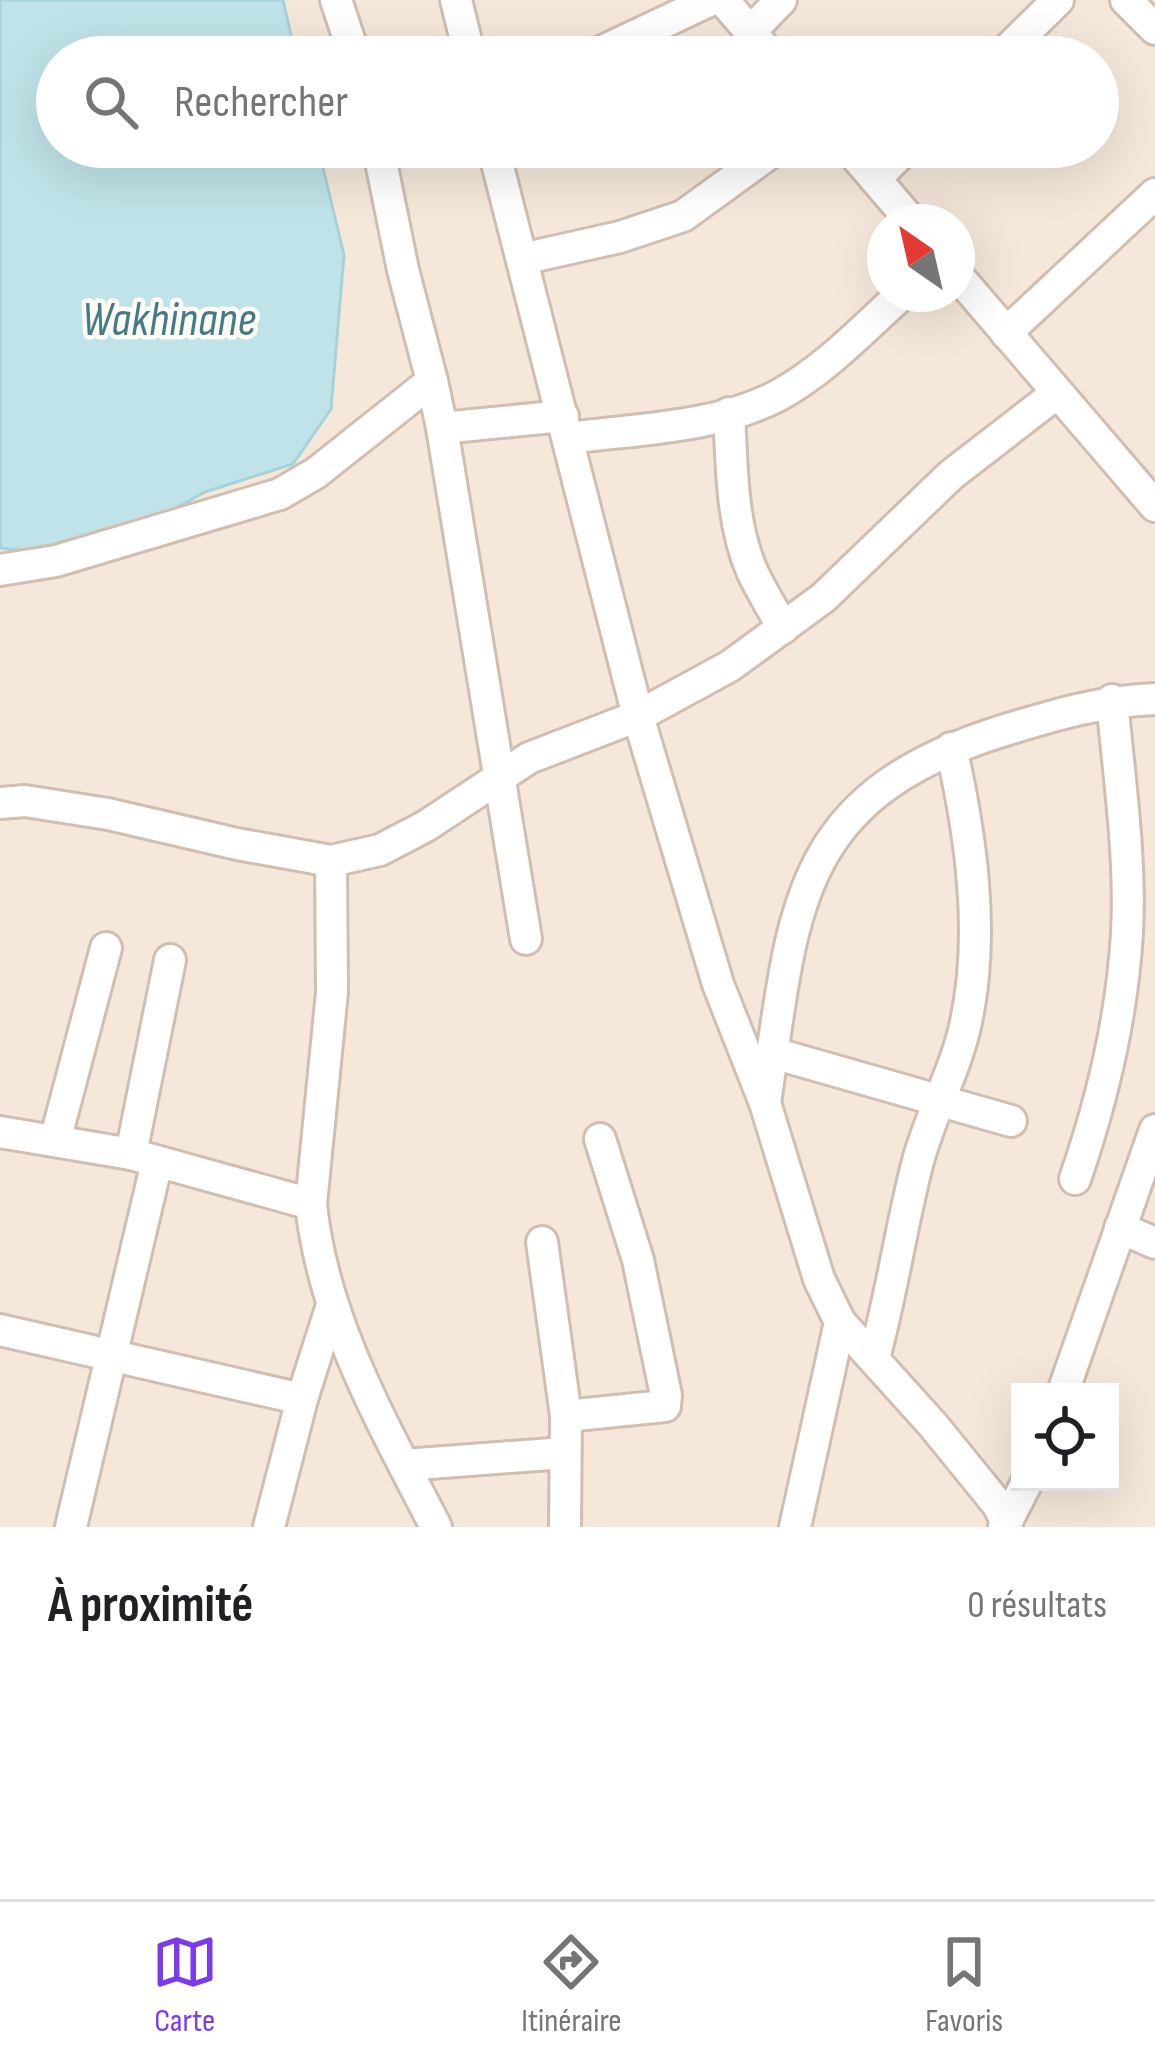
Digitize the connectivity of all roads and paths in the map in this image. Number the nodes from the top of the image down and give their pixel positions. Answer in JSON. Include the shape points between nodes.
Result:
{"nodes":[{"id":1,"x":336,"y":0,"type":"edge"},
{"id":2,"x":456,"y":0,"type":"edge"},
{"id":3,"x":711,"y":0,"type":"edge"},
{"id":4,"x":723,"y":0,"type":"edge"},
{"id":5,"x":781,"y":0,"type":"edge"},
{"id":6,"x":1058,"y":0,"type":"edge"},
{"id":7,"x":1126,"y":0,"type":"edge"},
{"id":8,"x":1155,"y":29,"type":"edge"},
{"id":9,"x":750,"y":32,"type":"junction"},
{"id":10,"x":348,"y":36,"type":"edge"},
{"id":11,"x":465,"y":36,"type":"edge"},
{"id":12,"x":635,"y":36,"type":"edge"},
{"id":13,"x":754,"y":36,"type":"edge"},
{"id":14,"x":1021,"y":36,"type":"edge"},
{"id":15,"x":382,"y":168,"type":"edge"},
{"id":16,"x":498,"y":168,"type":"edge"},
{"id":17,"x":749,"y":168,"type":"edge"},
{"id":18,"x":866,"y":168,"type":"edge"},
{"id":19,"x":886,"y":168,"type":"edge"},
{"id":20,"x":875,"y":179,"type":"junction"},
{"id":21,"x":1155,"y":194,"type":"edge"},
{"id":22,"x":897,"y":204,"type":"edge"},
{"id":23,"x":522,"y":260,"type":"junction"},
{"id":24,"x":975,"y":296,"type":"edge"},
{"id":25,"x":881,"y":312,"type":"edge"},
{"id":26,"x":1006,"y":333,"type":"junction"},
{"id":27,"x":432,"y":381,"type":"junction"},
{"id":28,"x":1057,"y":393,"type":"junction"},
{"id":29,"x":729,"y":413,"type":"junction"},
{"id":30,"x":566,"y":427,"type":"junction"},
{"id":31,"x":442,"y":428,"type":"junction"},
{"id":32,"x":1155,"y":506,"type":"edge"},
{"id":33,"x":0,"y":570,"type":"edge"},
{"id":34,"x":783,"y":628,"type":"junction"},
{"id":35,"x":1155,"y":699,"type":"edge"},
{"id":36,"x":1112,"y":700,"type":"junction"},
{"id":37,"x":638,"y":716,"type":"junction"},
{"id":38,"x":951,"y":748,"type":"junction"},
{"id":39,"x":502,"y":775,"type":"junction"},
{"id":40,"x":0,"y":803,"type":"edge"},
{"id":41,"x":331,"y":861,"type":"junction"},
{"id":42,"x":526,"y":939,"type":"dead end"},
{"id":43,"x":106,"y":948,"type":"dead end"},
{"id":44,"x":170,"y":959,"type":"dead end"},
{"id":45,"x":772,"y":1053,"type":"junction"},
{"id":46,"x":938,"y":1099,"type":"junction"},
{"id":47,"x":765,"y":1103,"type":"junction"},
{"id":48,"x":1011,"y":1121,"type":"dead end"},
{"id":49,"x":1155,"y":1130,"type":"edge"},
{"id":50,"x":0,"y":1132,"type":"edge"},
{"id":51,"x":600,"y":1139,"type":"dead end"},
{"id":52,"x":55,"y":1141,"type":"junction"},
{"id":53,"x":144,"y":1158,"type":"junction"},
{"id":54,"x":1075,"y":1179,"type":"dead end"},
{"id":55,"x":311,"y":1204,"type":"junction"},
{"id":56,"x":1120,"y":1228,"type":"junction"},
{"id":57,"x":542,"y":1242,"type":"dead end"},
{"id":58,"x":1155,"y":1243,"type":"edge"},
{"id":59,"x":331,"y":1308,"type":"junction"},
{"id":60,"x":840,"y":1322,"type":"junction"},
{"id":61,"x":0,"y":1330,"type":"edge"},
{"id":62,"x":110,"y":1354,"type":"junction"},
{"id":63,"x":874,"y":1358,"type":"junction"},
{"id":64,"x":1066,"y":1383,"type":"edge"},
{"id":65,"x":302,"y":1399,"type":"junction"},
{"id":66,"x":566,"y":1416,"type":"junction"},
{"id":67,"x":564,"y":1453,"type":"junction"},
{"id":68,"x":404,"y":1465,"type":"junction"},
{"id":69,"x":1022,"y":1491,"type":"edge"},
{"id":70,"x":1005,"y":1525,"type":"edge"},
{"id":71,"x":71,"y":1527,"type":"edge"},
{"id":72,"x":269,"y":1527,"type":"edge"},
{"id":73,"x":436,"y":1527,"type":"edge"},
{"id":74,"x":565,"y":1527,"type":"edge"},
{"id":75,"x":795,"y":1527,"type":"edge"}],
"edges":[{"from":1,"to":10,"type":"street"},
{"from":2,"to":11,"type":"street"},
{"from":3,"to":12,"type":"street"},
{"from":4,"to":9,"type":"street"},
{"from":5,"to":9,"type":"street"},
{"from":6,"to":14,"type":"street"},
{"from":7,"to":8,"type":"street"},
{"from":9,"to":13,"type":"street"},
{"from":15,"to":27,"type":"street"},
{"from":16,"to":23,"type":"street"},
{"from":17,"to":23,"type":"street","via":[[683,216]]},
{"from":18,"to":20,"type":"street"},
{"from":19,"to":20,"type":"street"},
{"from":20,"to":22,"type":"street"},
{"from":21,"to":26,"type":"street"},
{"from":23,"to":30,"type":"street"},
{"from":24,"to":26,"type":"street"},
{"from":25,"to":29,"type":"street","via":[[802,381]]},
{"from":26,"to":28,"type":"street"},
{"from":27,"to":31,"type":"street"},
{"from":27,"to":33,"type":"street","via":[[280,494]]},
{"from":28,"to":32,"type":"street"},
{"from":28,"to":34,"type":"street","via":[[951,475]]},
{"from":29,"to":30,"type":"street","via":[[674,425]]},
{"from":29,"to":34,"type":"street","via":[[743,545]]},
{"from":30,"to":31,"type":"street"},
{"from":30,"to":37,"type":"street"},
{"from":31,"to":39,"type":"street"},
{"from":34,"to":37,"type":"street"},
{"from":35,"to":36,"type":"street"},
{"from":36,"to":38,"type":"street"},
{"from":36,"to":54,"type":"street","via":[[1127,935],[1100,1101]]},
{"from":37,"to":39,"type":"street"},
{"from":37,"to":47,"type":"street","via":[[718,984]]},
{"from":38,"to":45,"type":"street","via":[[865,801],[818,861],[802,896]]},
{"from":38,"to":46,"type":"street","via":[[974,944],[967,1021]]},
{"from":39,"to":41,"type":"street","via":[[380,850]]},
{"from":39,"to":42,"type":"street"},
{"from":40,"to":41,"type":"street","via":[[108,814]]},
{"from":41,"to":55,"type":"street","via":[[332,992]]},
{"from":43,"to":52,"type":"street"},
{"from":44,"to":53,"type":"street"},
{"from":45,"to":46,"type":"street"},
{"from":45,"to":47,"type":"street"},
{"from":46,"to":48,"type":"street"},
{"from":46,"to":63,"type":"street"},
{"from":47,"to":60,"type":"street","via":[[805,1241]]},
{"from":49,"to":56,"type":"street"},
{"from":50,"to":52,"type":"street"},
{"from":51,"to":66,"type":"street","via":[[638,1260],[665,1406]]},
{"from":52,"to":53,"type":"street"},
{"from":53,"to":55,"type":"street"},
{"from":53,"to":62,"type":"street"},
{"from":55,"to":59,"type":"street"},
{"from":56,"to":58,"type":"street"},
{"from":56,"to":64,"type":"street"},
{"from":57,"to":66,"type":"street"},
{"from":59,"to":65,"type":"street"},
{"from":59,"to":68,"type":"street"},
{"from":60,"to":63,"type":"street"},
{"from":60,"to":75,"type":"street"},
{"from":61,"to":62,"type":"street"},
{"from":62,"to":65,"type":"street"},
{"from":62,"to":71,"type":"street"},
{"from":63,"to":70,"type":"street","via":[[969,1469]]},
{"from":65,"to":72,"type":"street"},
{"from":66,"to":67,"type":"street"},
{"from":67,"to":68,"type":"street"},
{"from":67,"to":74,"type":"street"},
{"from":68,"to":73,"type":"street"},
{"from":69,"to":70,"type":"street"}]}
